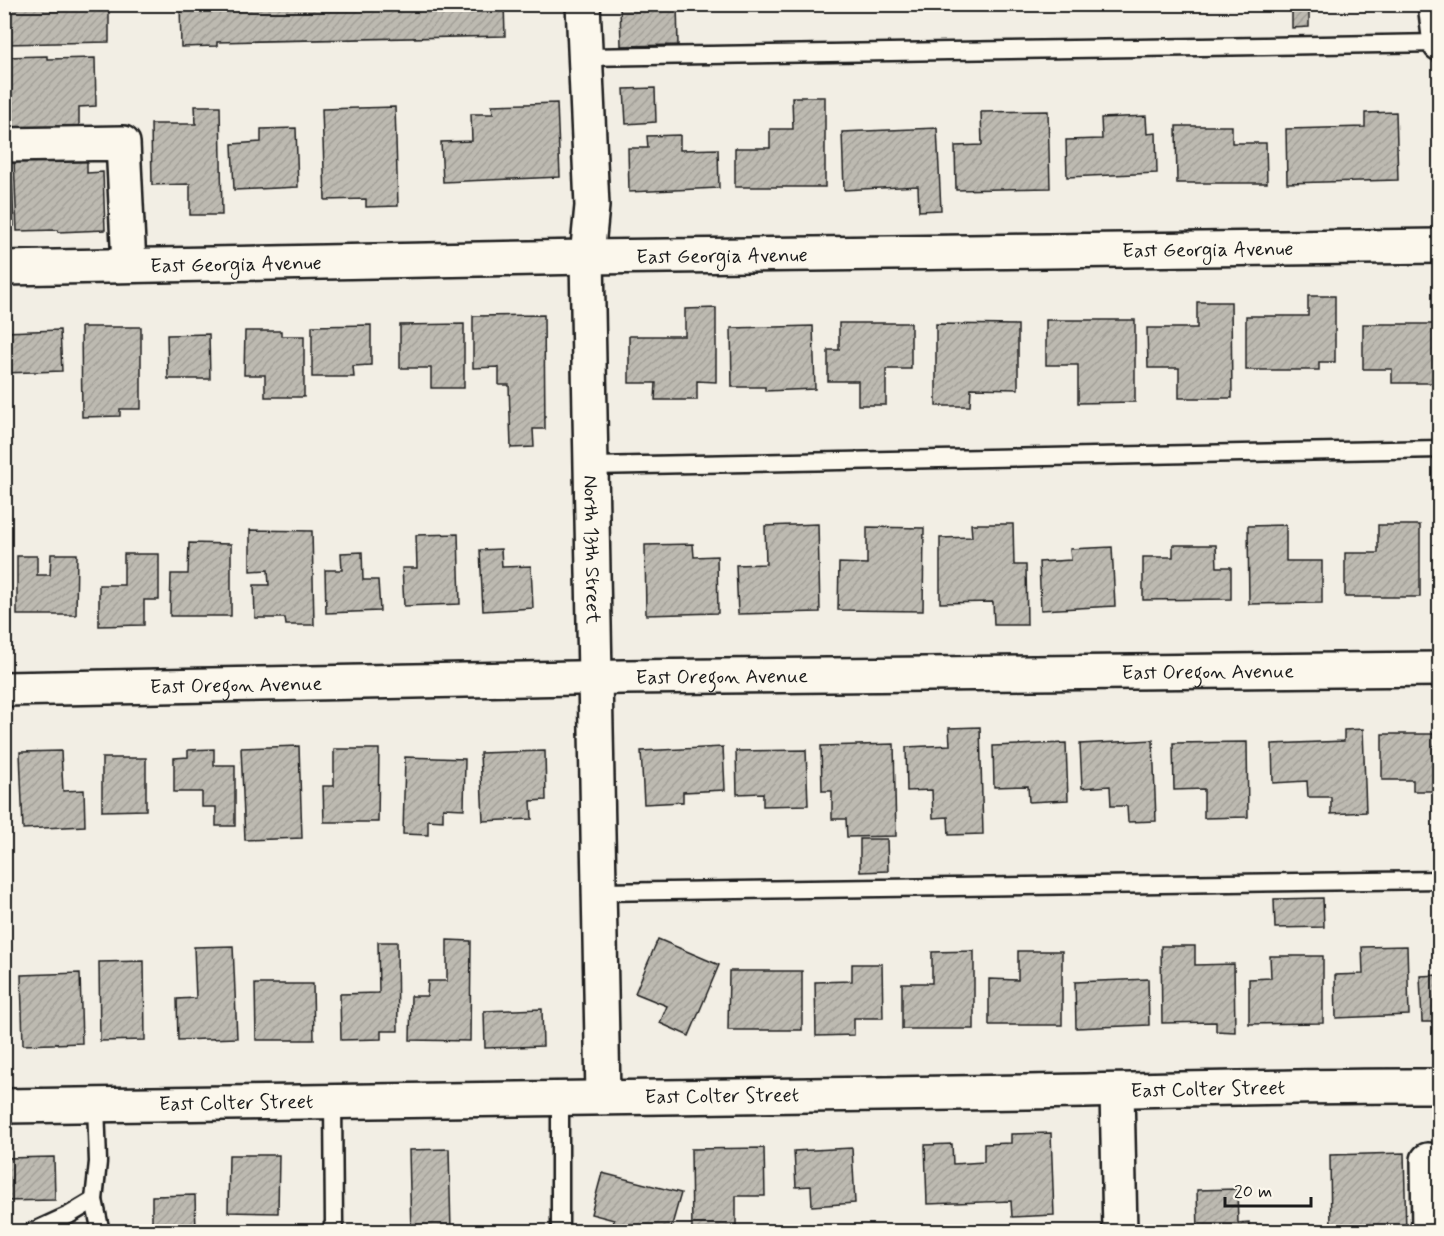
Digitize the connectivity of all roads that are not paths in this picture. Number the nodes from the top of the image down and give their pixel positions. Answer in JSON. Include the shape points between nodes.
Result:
{"nodes":[{"id":1,"x":583,"y":4,"type":"edge"},
{"id":2,"x":1435,"y":4,"type":"edge"},
{"id":3,"x":1440,"y":43,"type":"edge"},
{"id":4,"x":585,"y":57,"type":"junction"},
{"id":5,"x":4,"y":145,"type":"edge"},
{"id":6,"x":1440,"y":246,"type":"edge"},
{"id":7,"x":587,"y":257,"type":"junction"},
{"id":8,"x":129,"y":265,"type":"junction"},
{"id":9,"x":4,"y":268,"type":"edge"},
{"id":10,"x":1440,"y":449,"type":"edge"},
{"id":11,"x":591,"y":466,"type":"junction"},
{"id":12,"x":1440,"y":669,"type":"edge"},
{"id":13,"x":594,"y":677,"type":"junction"},
{"id":14,"x":4,"y":689,"type":"edge"},
{"id":15,"x":1440,"y":880,"type":"edge"},
{"id":16,"x":599,"y":892,"type":"junction"},
{"id":17,"x":1440,"y":1086,"type":"edge"},
{"id":18,"x":1117,"y":1091,"type":"junction"},
{"id":19,"x":603,"y":1096,"type":"junction"},
{"id":20,"x":560,"y":1097,"type":"junction"},
{"id":21,"x":333,"y":1101,"type":"junction"},
{"id":22,"x":96,"y":1104,"type":"junction"},
{"id":23,"x":4,"y":1106,"type":"edge"},
{"id":24,"x":1428,"y":1160,"type":"dead end"},
{"id":25,"x":94,"y":1200,"type":"junction"},
{"id":26,"x":335,"y":1229,"type":"edge"},
{"id":27,"x":32,"y":1232,"type":"edge"},
{"id":28,"x":101,"y":1232,"type":"edge"},
{"id":29,"x":560,"y":1232,"type":"edge"},
{"id":30,"x":1120,"y":1232,"type":"edge"},
{"id":31,"x":1429,"y":1232,"type":"edge"}],
"edges":[{"from":1,"to":4,"type":"street","name":"North 13th Street"},
{"from":2,"to":3,"type":"street"},
{"from":3,"to":4,"type":"lane"},
{"from":4,"to":7,"type":"street","name":"North 13th Street","via":[[592,206]]},
{"from":5,"to":8,"type":"street","via":[[123,143]]},
{"from":6,"to":7,"type":"street","name":"East Georgia Avenue"},
{"from":7,"to":8,"type":"street","name":"East Georgia Avenue"},
{"from":7,"to":11,"type":"street","name":"North 13th Street"},
{"from":8,"to":9,"type":"street","name":"East Georgia Avenue"},
{"from":10,"to":11,"type":"lane"},
{"from":11,"to":13,"type":"street","name":"North 13th Street"},
{"from":12,"to":13,"type":"street","name":"East Oregon Avenue"},
{"from":13,"to":14,"type":"street","name":"East Oregon Avenue"},
{"from":13,"to":16,"type":"street","name":"North 13th Street"},
{"from":15,"to":16,"type":"lane"},
{"from":16,"to":19,"type":"street","name":"North 13th Street"},
{"from":17,"to":18,"type":"street","name":"East Colter Street"},
{"from":18,"to":19,"type":"street","name":"East Colter Street"},
{"from":18,"to":30,"type":"street"},
{"from":19,"to":20,"type":"street","name":"East Colter Street"},
{"from":20,"to":21,"type":"street","name":"East Colter Street"},
{"from":20,"to":29,"type":"lane"},
{"from":21,"to":22,"type":"street","name":"East Colter Street"},
{"from":21,"to":26,"type":"lane"},
{"from":22,"to":23,"type":"street","name":"East Colter Street"},
{"from":22,"to":25,"type":"lane","via":[[98,1162]]},
{"from":24,"to":31,"type":"street"},
{"from":25,"to":27,"type":"lane"},
{"from":25,"to":28,"type":"lane"}]}
